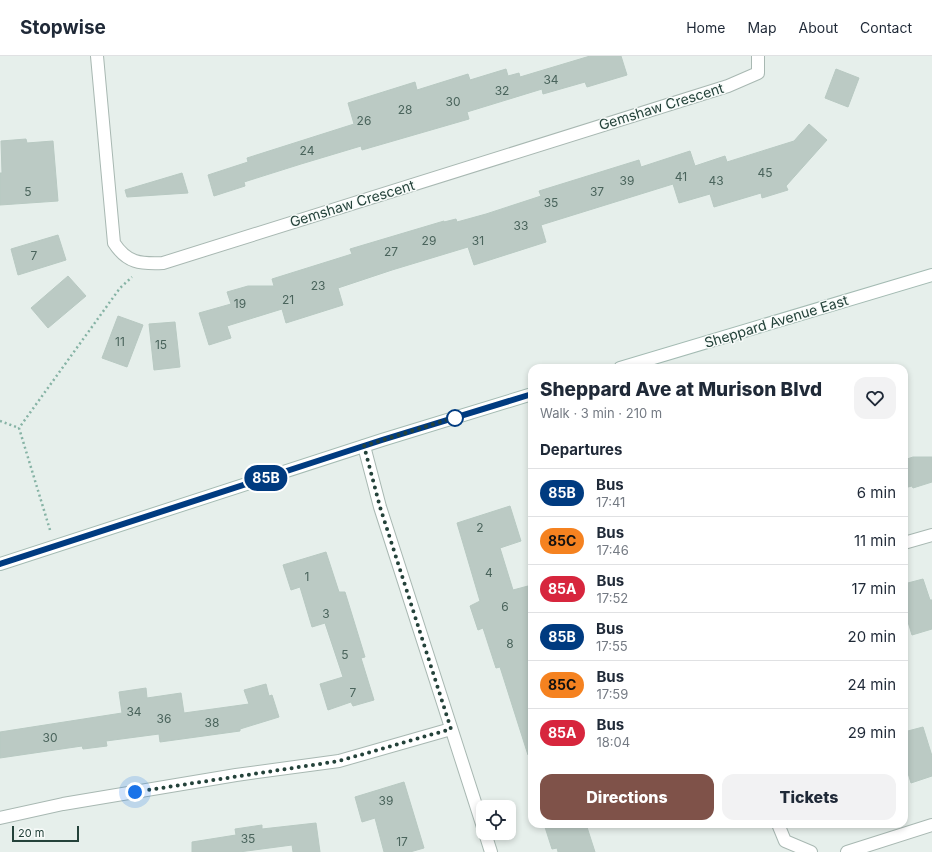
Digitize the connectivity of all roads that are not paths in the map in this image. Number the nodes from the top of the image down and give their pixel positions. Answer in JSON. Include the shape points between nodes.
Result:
{"nodes":[{"id":1,"x":97,"y":56,"type":"edge"},
{"id":2,"x":758,"y":56,"type":"edge"},
{"id":3,"x":932,"y":275,"type":"edge"},
{"id":4,"x":633,"y":364,"type":"edge"},
{"id":5,"x":528,"y":395,"type":"edge"},
{"id":6,"x":364,"y":446,"type":"junction"},
{"id":7,"x":932,"y":535,"type":"edge"},
{"id":8,"x":908,"y":542,"type":"edge"},
{"id":9,"x":0,"y":564,"type":"edge"},
{"id":10,"x":451,"y":729,"type":"junction"},
{"id":11,"x":476,"y":806,"type":"edge"},
{"id":12,"x":0,"y":818,"type":"edge"},
{"id":13,"x":932,"y":825,"type":"edge"},
{"id":14,"x":780,"y":828,"type":"edge"},
{"id":15,"x":487,"y":840,"type":"edge"},
{"id":16,"x":491,"y":852,"type":"edge"},
{"id":17,"x":811,"y":852,"type":"edge"},
{"id":18,"x":847,"y":852,"type":"edge"}],
"edges":[{"from":1,"to":2,"type":"street","name":"Gemshaw Crescent","via":[[114,243],[130,260],[147,264],[163,263],[728,86],[758,73]]},
{"from":3,"to":4,"type":"street","name":"Sheppard Avenue East"},
{"from":5,"to":6,"type":"street"},
{"from":6,"to":9,"type":"street"},
{"from":6,"to":10,"type":"street","via":[[380,507]]},
{"from":7,"to":8,"type":"street"},
{"from":10,"to":11,"type":"street"},
{"from":10,"to":12,"type":"street","via":[[339,761],[62,804]]},
{"from":13,"to":18,"type":"street"},
{"from":14,"to":17,"type":"street","via":[[785,841]]},
{"from":15,"to":16,"type":"street"}]}
